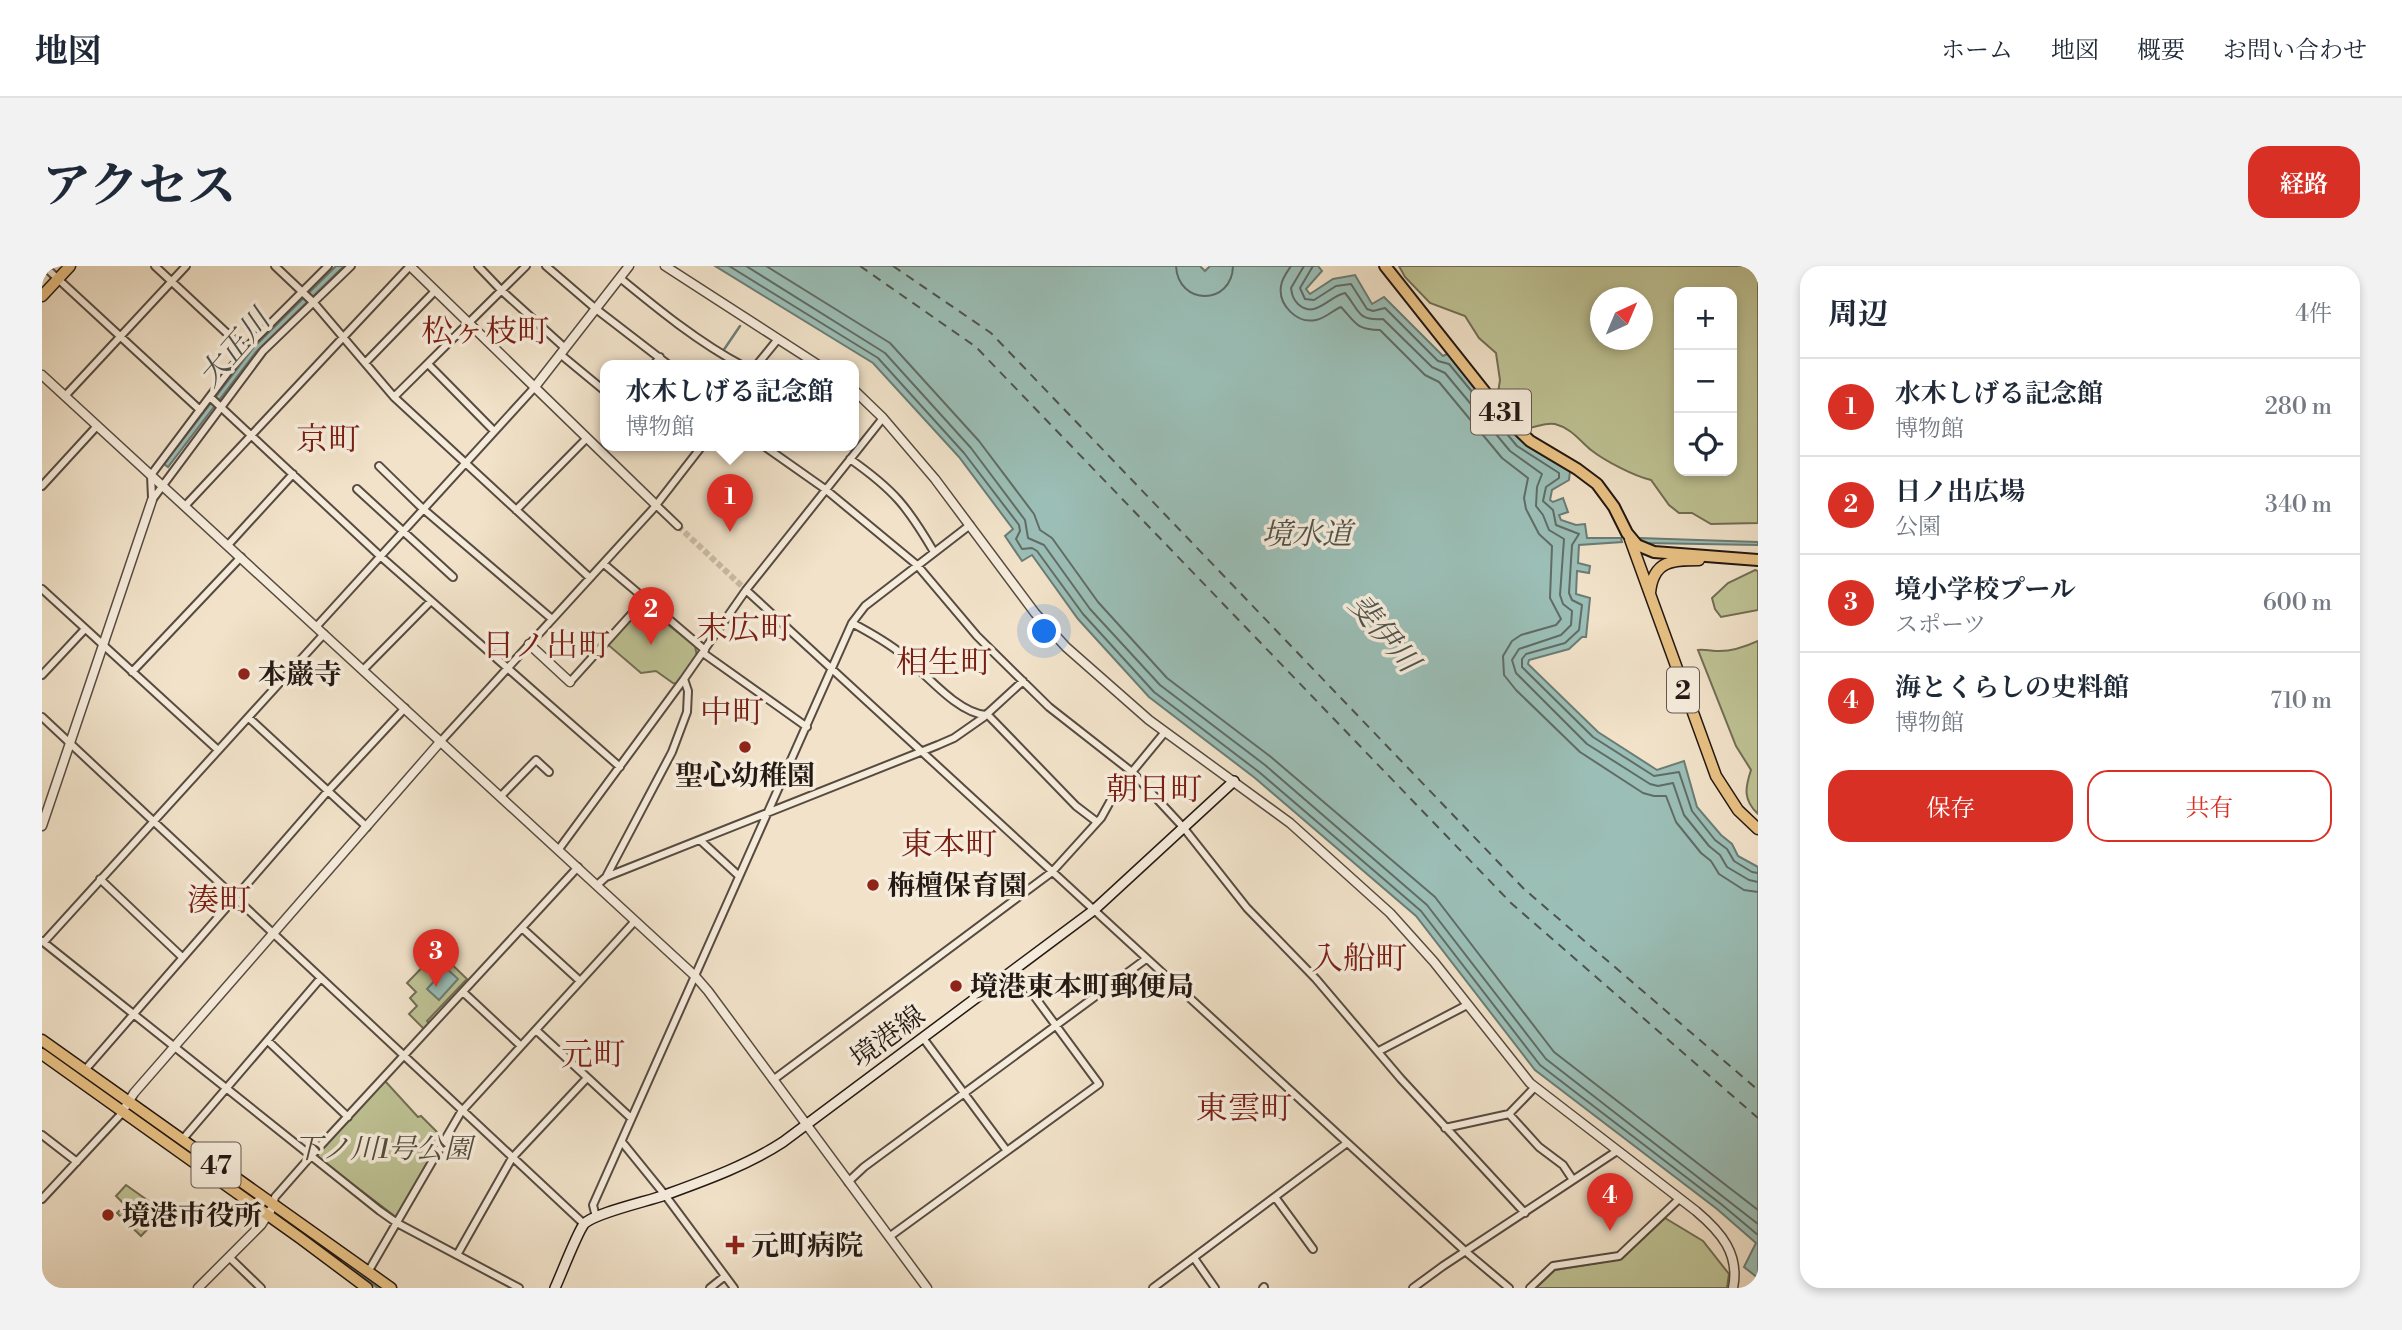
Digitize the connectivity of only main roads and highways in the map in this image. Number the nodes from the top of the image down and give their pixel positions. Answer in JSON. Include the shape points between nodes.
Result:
{"nodes":[{"id":1,"x":70,"y":266,"type":"edge"},
{"id":2,"x":1385,"y":266,"type":"edge"},
{"id":3,"x":42,"y":296,"type":"edge"},
{"id":4,"x":1630,"y":539,"type":"junction"},
{"id":5,"x":1654,"y":552,"type":"junction"},
{"id":6,"x":1728,"y":558,"type":"junction"},
{"id":7,"x":1758,"y":560,"type":"edge"},
{"id":8,"x":1641,"y":571,"type":"junction"},
{"id":9,"x":1650,"y":598,"type":"junction"},
{"id":10,"x":1234,"y":781,"type":"road end"},
{"id":11,"x":1758,"y":829,"type":"edge"},
{"id":12,"x":42,"y":1040,"type":"edge"},
{"id":13,"x":42,"y":1054,"type":"edge"},
{"id":14,"x":367,"y":1288,"type":"edge"},
{"id":15,"x":391,"y":1288,"type":"edge"},
{"id":16,"x":555,"y":1288,"type":"edge"}],
"edges":[{"from":1,"to":3,"type":"main road"},
{"from":2,"to":4,"type":"highway","number":"431","via":[[1504,416],[1530,441],[1597,484]]},
{"from":4,"to":5,"type":"highway"},
{"from":4,"to":8,"type":"main road","number":"2"},
{"from":5,"to":6,"type":"highway"},
{"from":5,"to":8,"type":"main road"},
{"from":6,"to":7,"type":"highway"},
{"from":6,"to":9,"type":"main road","via":[[1667,563],[1654,575]]},
{"from":8,"to":9,"type":"main road","number":"2"},
{"from":9,"to":11,"type":"main road","number":"2","via":[[1716,776],[1738,810]]},
{"from":10,"to":16,"type":"main road","name":"境港線","via":[[1094,910],[764,1154],[584,1224]]},
{"from":12,"to":15,"type":"main road","number":"47"},
{"from":13,"to":14,"type":"main road","number":"47"}]}
